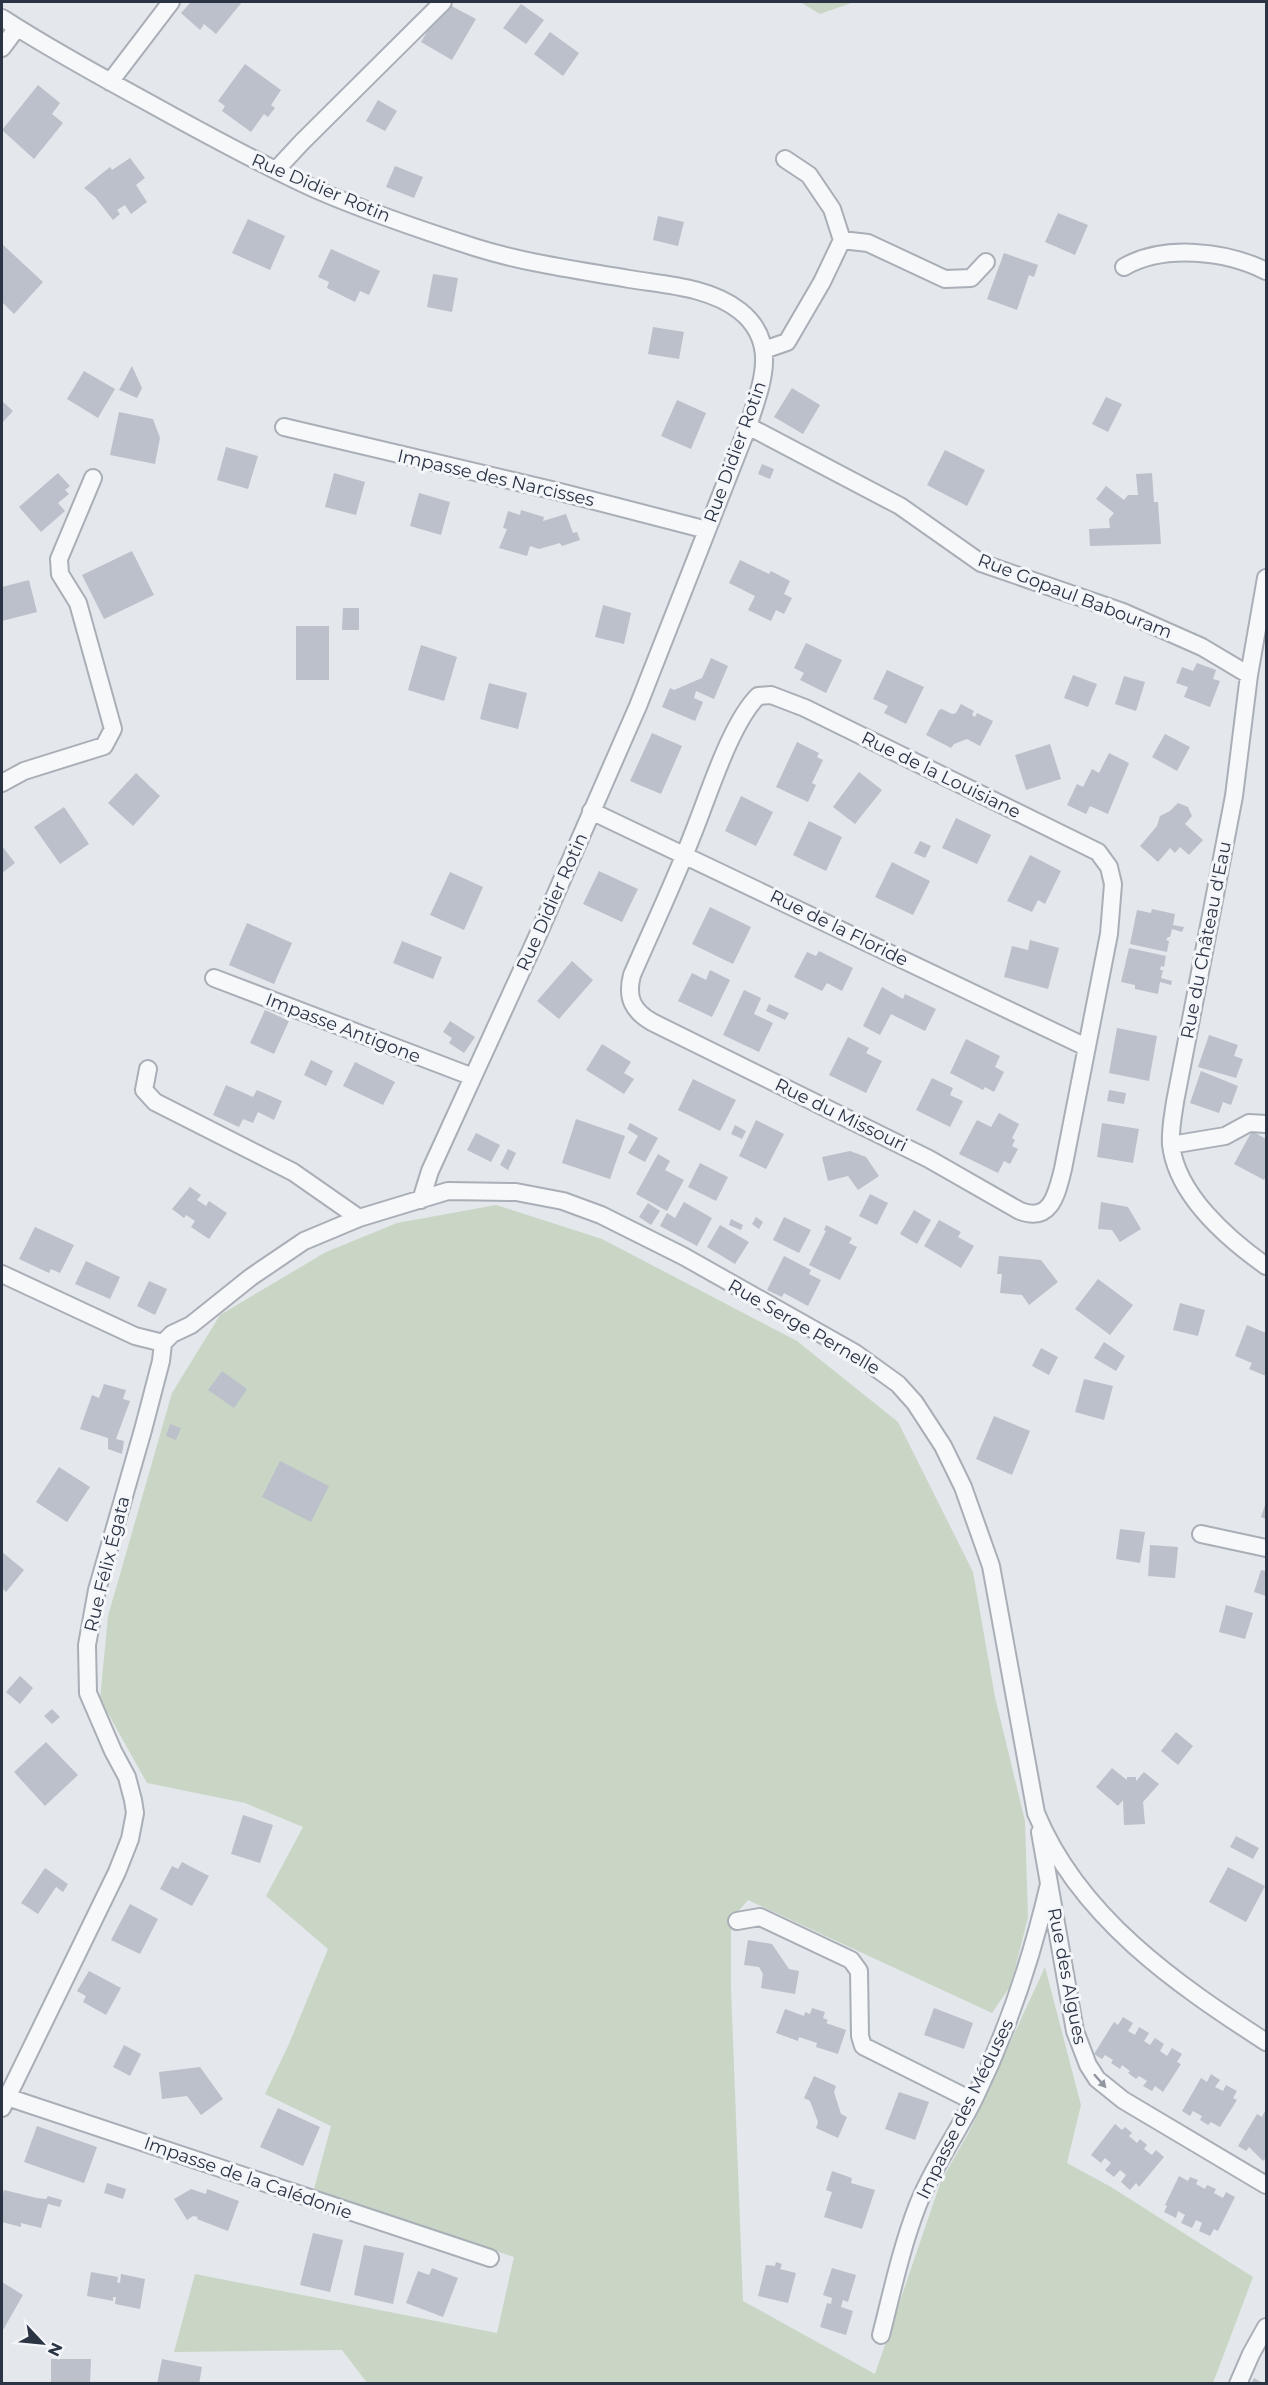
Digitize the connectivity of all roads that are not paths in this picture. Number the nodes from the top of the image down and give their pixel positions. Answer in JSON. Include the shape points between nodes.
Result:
{"nodes":[{"id":1,"x":171,"y":2,"type":"edge"},
{"id":2,"x":443,"y":2,"type":"edge"},
{"id":3,"x":2,"y":18,"type":"edge"},
{"id":4,"x":17,"y":28,"type":"junction"},
{"id":5,"x":2,"y":48,"type":"edge"},
{"id":6,"x":110,"y":82,"type":"junction"},
{"id":7,"x":785,"y":159,"type":"dead end"},
{"id":8,"x":276,"y":170,"type":"junction"},
{"id":9,"x":842,"y":240,"type":"junction"},
{"id":10,"x":986,"y":262,"type":"dead end"},
{"id":11,"x":1124,"y":267,"type":"dead end"},
{"id":12,"x":1266,"y":271,"type":"edge"},
{"id":13,"x":764,"y":350,"type":"junction"},
{"id":14,"x":748,"y":426,"type":"junction"},
{"id":15,"x":284,"y":427,"type":"dead end"},
{"id":16,"x":93,"y":478,"type":"dead end"},
{"id":17,"x":707,"y":530,"type":"junction"},
{"id":18,"x":1266,"y":578,"type":"edge"},
{"id":19,"x":1249,"y":675,"type":"junction"},
{"id":20,"x":2,"y":783,"type":"edge"},
{"id":21,"x":591,"y":811,"type":"junction"},
{"id":22,"x":685,"y":854,"type":"junction"},
{"id":23,"x":214,"y":978,"type":"dead end"},
{"id":24,"x":1086,"y":1047,"type":"junction"},
{"id":25,"x":148,"y":1069,"type":"dead end"},
{"id":26,"x":473,"y":1077,"type":"junction"},
{"id":27,"x":1266,"y":1124,"type":"edge"},
{"id":28,"x":1171,"y":1145,"type":"junction"},
{"id":29,"x":421,"y":1200,"type":"junction"},
{"id":30,"x":359,"y":1218,"type":"junction"},
{"id":31,"x":1266,"y":1266,"type":"edge"},
{"id":32,"x":2,"y":1274,"type":"edge"},
{"id":33,"x":163,"y":1343,"type":"junction"},
{"id":34,"x":1201,"y":1534,"type":"dead end"},
{"id":35,"x":1266,"y":1548,"type":"edge"},
{"id":36,"x":1036,"y":1814,"type":"junction"},
{"id":37,"x":1049,"y":1884,"type":"junction"},
{"id":38,"x":737,"y":1922,"type":"dead end"},
{"id":39,"x":1266,"y":2042,"type":"edge"},
{"id":40,"x":973,"y":2101,"type":"junction"},
{"id":41,"x":4,"y":2103,"type":"edge"},
{"id":42,"x":1266,"y":2185,"type":"edge"},
{"id":43,"x":490,"y":2258,"type":"dead end"},
{"id":44,"x":1266,"y":2327,"type":"edge"},
{"id":45,"x":881,"y":2335,"type":"dead end"},
{"id":46,"x":1238,"y":2384,"type":"edge"}],
"edges":[{"from":1,"to":6,"type":"street"},
{"from":2,"to":8,"type":"street"},
{"from":3,"to":4,"type":"street","name":"Rue Didier Rotin"},
{"from":4,"to":5,"type":"street"},
{"from":4,"to":6,"type":"street","name":"Rue Didier Rotin"},
{"from":6,"to":8,"type":"street","name":"Rue Didier Rotin"},
{"from":7,"to":9,"type":"street","via":[[809,175],[832,209]]},
{"from":8,"to":13,"type":"street","name":"Rue Didier Rotin","via":[[375,214],[477,248],[531,262],[663,283],[714,297],[740,310],[751,321]]},
{"from":9,"to":10,"type":"street","via":[[868,243],[945,279],[971,278]]},
{"from":9,"to":13,"type":"street","via":[[787,342]]},
{"from":11,"to":12,"type":"street","via":[[1138,259],[1166,253],[1222,255]]},
{"from":13,"to":14,"type":"street","name":"Rue Didier Rotin","via":[[761,383]]},
{"from":14,"to":17,"type":"street","name":"Rue Didier Rotin"},
{"from":14,"to":19,"type":"street","name":"Rue Gopaul Babouram","via":[[900,507],[981,563],[1124,612],[1202,647]]},
{"from":15,"to":17,"type":"street","name":"Impasse des Narcisses"},
{"from":16,"to":20,"type":"street","via":[[59,559],[60,574],[78,603],[113,729],[104,746],[24,771]]},
{"from":17,"to":21,"type":"street","name":"Rue Didier Rotin","via":[[638,706]]},
{"from":18,"to":19,"type":"street","name":"Rue du Château d'Eau"},
{"from":19,"to":28,"type":"street","name":"Rue du Château d'Eau","via":[[1234,796],[1175,1102]]},
{"from":21,"to":22,"type":"street","name":"Rue de la Floride"},
{"from":21,"to":26,"type":"street","name":"Rue Didier Rotin"},
{"from":22,"to":24,"type":"street","name":"Rue de la Floride"},
{"from":22,"to":24,"type":"street","name":"Rue de la Louisiane","via":[[748,706],[758,696],[771,695],[805,708],[1098,852],[1109,867],[1113,884],[1109,934]]},
{"from":22,"to":24,"type":"street","name":"Rue du Missouri","via":[[632,975],[629,997],[638,1013],[929,1159],[1026,1214],[1043,1212],[1057,1191]]},
{"from":23,"to":26,"type":"street","name":"Impasse Antigone"},
{"from":25,"to":30,"type":"street","via":[[144,1090],[154,1102],[293,1172]]},
{"from":26,"to":29,"type":"street","name":"Rue Didier Rotin","via":[[430,1171]]},
{"from":27,"to":28,"type":"street","via":[[1249,1124],[1225,1136]]},
{"from":28,"to":31,"type":"street","name":"Rue du Château d'Eau","via":[[1195,1199],[1214,1223]]},
{"from":29,"to":30,"type":"street","name":"Rue Serge Pernelle"},
{"from":29,"to":36,"type":"street","name":"Rue Serge Pernelle","via":[[448,1191],[487,1190],[541,1196],[601,1215],[683,1256],[855,1353],[898,1384],[943,1446],[963,1487],[991,1566]]},
{"from":30,"to":33,"type":"street","name":"Rue Serge Pernelle","via":[[304,1241]]},
{"from":32,"to":33,"type":"street","via":[[135,1336]]},
{"from":33,"to":41,"type":"street","name":"Rue Félix Égata","via":[[93,1607],[87,1644],[88,1693],[131,1789],[135,1814],[130,1839]]},
{"from":34,"to":35,"type":"street"},
{"from":36,"to":37,"type":"street","name":"Rue des Algues"},
{"from":36,"to":39,"type":"street","name":"Rue Serge Pernelle","via":[[1075,1880],[1135,1948]]},
{"from":37,"to":40,"type":"street","name":"Impasse des Méduses","via":[[1012,2016]]},
{"from":37,"to":42,"type":"street","name":"Rue des Algues","one_way":true,"via":[[1075,2031],[1097,2079],[1123,2100]]},
{"from":38,"to":40,"type":"street","via":[[760,1917],[851,1960],[860,1971],[863,2046]]},
{"from":40,"to":45,"type":"street","name":"Impasse des Méduses","via":[[917,2206]]},
{"from":41,"to":43,"type":"street","name":"Impasse de la Calédonie"},
{"from":44,"to":46,"type":"street"}]}
